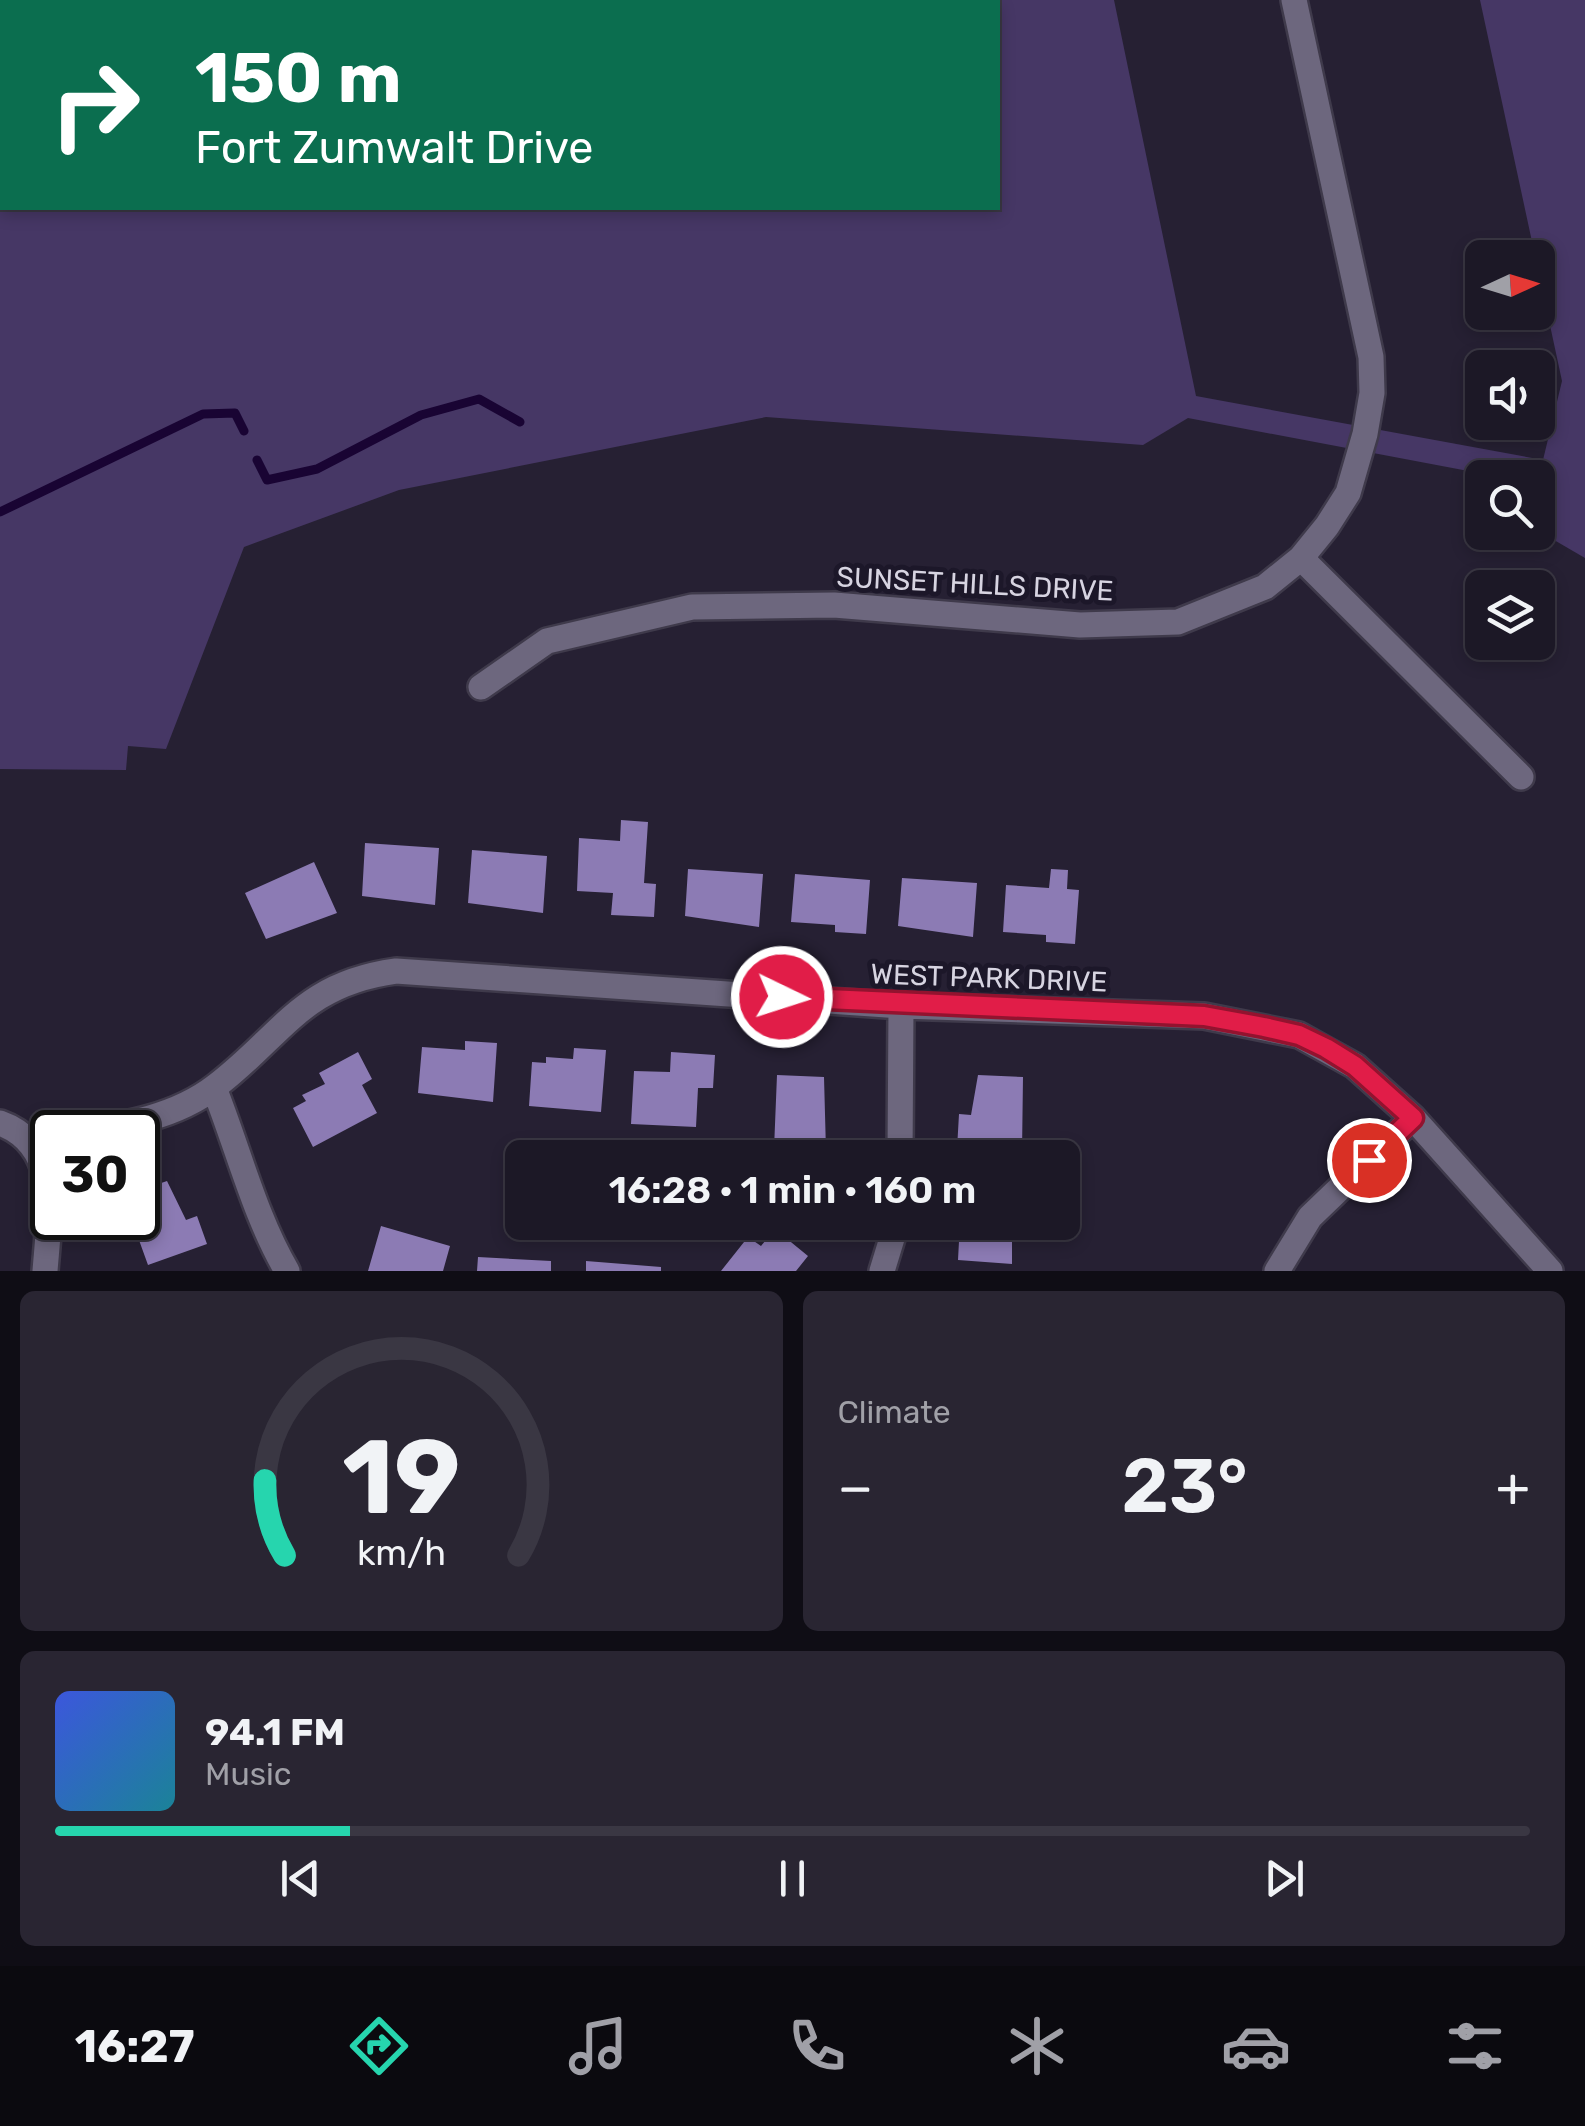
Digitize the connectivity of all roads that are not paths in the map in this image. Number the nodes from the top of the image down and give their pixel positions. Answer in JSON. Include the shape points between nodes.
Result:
{"nodes":[{"id":1,"x":1294,"y":0,"type":"edge"},
{"id":2,"x":1301,"y":558,"type":"junction"},
{"id":3,"x":481,"y":687,"type":"dead end"},
{"id":4,"x":1521,"y":777,"type":"dead end"},
{"id":5,"x":901,"y":1006,"type":"junction"},
{"id":6,"x":214,"y":1088,"type":"junction"},
{"id":7,"x":160,"y":1115,"type":"edge"},
{"id":8,"x":1413,"y":1118,"type":"junction"},
{"id":9,"x":0,"y":1124,"type":"edge"},
{"id":10,"x":30,"y":1136,"type":"edge"},
{"id":11,"x":900,"y":1140,"type":"edge"},
{"id":12,"x":45,"y":1240,"type":"edge"},
{"id":13,"x":891,"y":1240,"type":"edge"},
{"id":14,"x":45,"y":1271,"type":"edge"},
{"id":15,"x":287,"y":1271,"type":"edge"},
{"id":16,"x":882,"y":1271,"type":"edge"},
{"id":17,"x":1277,"y":1271,"type":"edge"},
{"id":18,"x":1550,"y":1271,"type":"edge"}],
"edges":[{"from":1,"to":2,"type":"street","name":"SUNSET HILLS DRIVE","via":[[1372,357],[1372,393],[1348,493]]},
{"from":2,"to":3,"type":"street","name":"SUNSET HILLS DRIVE","via":[[1265,587],[1178,622],[1080,624],[834,605],[692,607],[548,641]]},
{"from":2,"to":4,"type":"street"},
{"from":5,"to":6,"type":"street","name":"WEST PARK DRIVE","via":[[396,971],[334,987],[281,1022]]},
{"from":5,"to":8,"type":"street","name":"WEST PARK DRIVE","via":[[1204,1016],[1264,1027],[1326,1048]]},
{"from":5,"to":11,"type":"street"},
{"from":6,"to":7,"type":"street","name":"WEST PARK DRIVE"},
{"from":6,"to":15,"type":"street","via":[[261,1220]]},
{"from":8,"to":17,"type":"street","via":[[1310,1217]]},
{"from":8,"to":18,"type":"street","name":"WEST PARK DRIVE"},
{"from":9,"to":10,"type":"street"},
{"from":12,"to":14,"type":"street"},
{"from":13,"to":16,"type":"street"}]}
